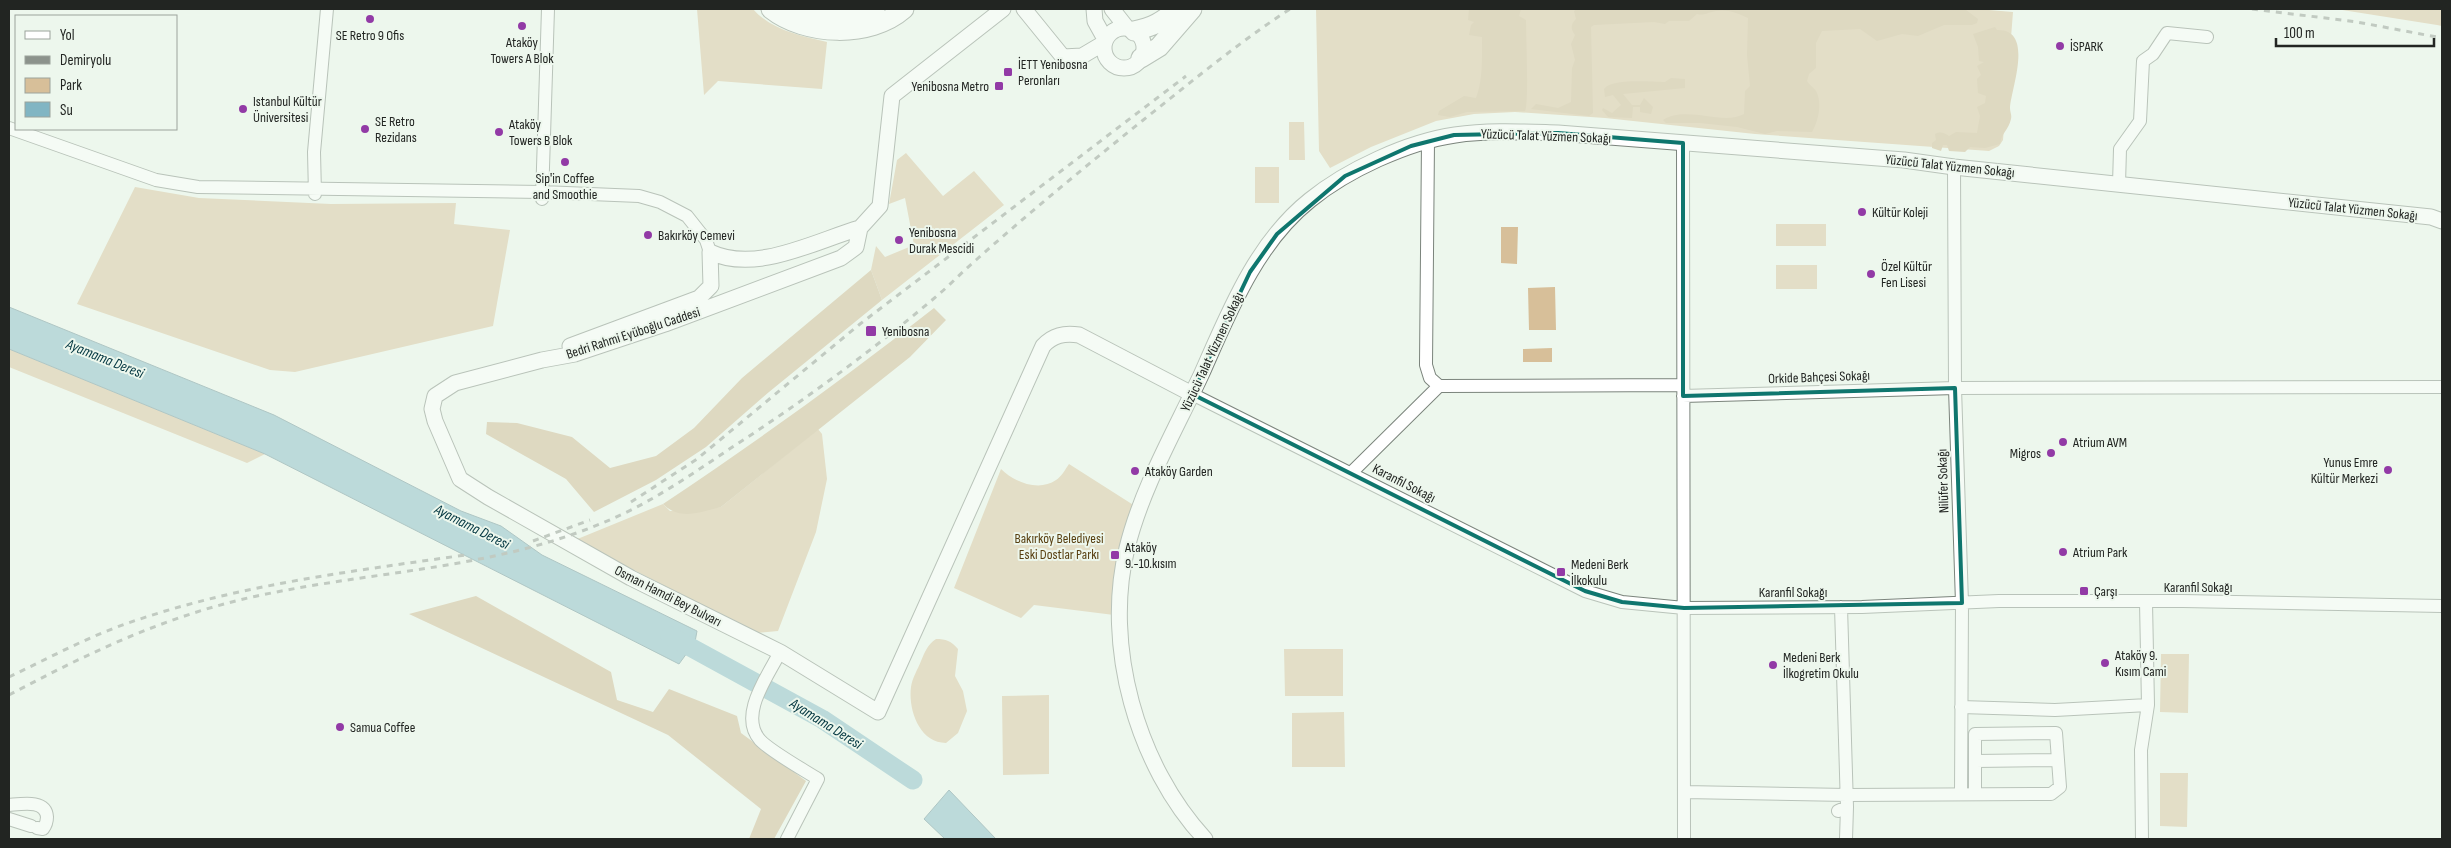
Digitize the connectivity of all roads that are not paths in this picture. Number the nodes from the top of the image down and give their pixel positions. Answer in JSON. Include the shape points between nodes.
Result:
{"nodes":[{"id":1,"x":326,"y":9,"type":"edge"},
{"id":2,"x":548,"y":9,"type":"edge"},
{"id":3,"x":771,"y":9,"type":"edge"},
{"id":4,"x":798,"y":9,"type":"edge"},
{"id":5,"x":875,"y":9,"type":"edge"},
{"id":6,"x":1003,"y":9,"type":"edge"},
{"id":7,"x":1024,"y":9,"type":"edge"},
{"id":8,"x":1094,"y":9,"type":"edge"},
{"id":9,"x":1112,"y":9,"type":"edge"},
{"id":10,"x":1176,"y":9,"type":"edge"},
{"id":11,"x":1192,"y":9,"type":"edge"},
{"id":12,"x":900,"y":10,"type":"edge"},
{"id":13,"x":1130,"y":30,"type":"junction"},
{"id":14,"x":2207,"y":37,"type":"dead end"},
{"id":15,"x":1105,"y":41,"type":"junction"},
{"id":16,"x":1141,"y":58,"type":"junction"},
{"id":17,"x":9,"y":128,"type":"edge"},
{"id":18,"x":9,"y":134,"type":"edge"},
{"id":19,"x":1428,"y":141,"type":"junction"},
{"id":20,"x":1683,"y":143,"type":"junction"},
{"id":21,"x":1954,"y":167,"type":"junction"},
{"id":22,"x":2119,"y":184,"type":"junction"},
{"id":23,"x":315,"y":191,"type":"junction"},
{"id":24,"x":542,"y":195,"type":"junction"},
{"id":25,"x":2442,"y":221,"type":"edge"},
{"id":26,"x":860,"y":228,"type":"junction"},
{"id":27,"x":710,"y":252,"type":"junction"},
{"id":28,"x":710,"y":286,"type":"junction"},
{"id":29,"x":723,"y":302,"type":"junction"},
{"id":30,"x":542,"y":360,"type":"junction"},
{"id":31,"x":1439,"y":386,"type":"junction"},
{"id":32,"x":1955,"y":388,"type":"junction"},
{"id":33,"x":2442,"y":388,"type":"edge"},
{"id":34,"x":1683,"y":391,"type":"junction"},
{"id":35,"x":1192,"y":394,"type":"junction"},
{"id":36,"x":1351,"y":473,"type":"junction"},
{"id":37,"x":460,"y":479,"type":"joint"},
{"id":38,"x":2146,"y":602,"type":"junction"},
{"id":39,"x":1962,"y":603,"type":"junction"},
{"id":40,"x":2442,"y":606,"type":"edge"},
{"id":41,"x":1841,"y":607,"type":"junction"},
{"id":42,"x":1684,"y":608,"type":"junction"},
{"id":43,"x":777,"y":657,"type":"junction"},
{"id":44,"x":2148,"y":705,"type":"junction"},
{"id":45,"x":1961,"y":707,"type":"junction"},
{"id":46,"x":2058,"y":760,"type":"junction"},
{"id":47,"x":1975,"y":761,"type":"junction"},
{"id":48,"x":1684,"y":792,"type":"junction"},
{"id":49,"x":1961,"y":794,"type":"junction"},
{"id":50,"x":1975,"y":794,"type":"junction"},
{"id":51,"x":1844,"y":804,"type":"junction"},
{"id":52,"x":9,"y":805,"type":"edge"},
{"id":53,"x":9,"y":818,"type":"edge"},
{"id":54,"x":787,"y":839,"type":"edge"},
{"id":55,"x":1205,"y":839,"type":"edge"},
{"id":56,"x":1684,"y":839,"type":"edge"},
{"id":57,"x":1846,"y":839,"type":"edge"},
{"id":58,"x":2142,"y":839,"type":"edge"}],
"edges":[{"from":1,"to":23,"type":"street","via":[[314,152]]},
{"from":2,"to":24,"type":"street"},
{"from":3,"to":12,"type":"main road","via":[[803,26],[828,30],[859,28]]},
{"from":4,"to":5,"type":"main road","via":[[838,17]]},
{"from":6,"to":26,"type":"street","name":"Bedri Rahmi Eyüboğlu Caddesi","via":[[892,96],[880,206]]},
{"from":7,"to":15,"type":"street","via":[[1063,57],[1082,56]]},
{"from":8,"to":15,"type":"street","via":[[1095,21]]},
{"from":9,"to":13,"type":"street"},
{"from":10,"to":13,"type":"main road","via":[[1166,20],[1151,28]]},
{"from":11,"to":16,"type":"main road","via":[[1158,47]]},
{"from":13,"to":15,"type":"street","via":[[1116,30]]},
{"from":13,"to":16,"type":"street","via":[[1139,35],[1144,46]]},
{"from":14,"to":22,"type":"street","via":[[2167,33],[2153,54],[2143,61],[2140,120],[2120,149]]},
{"from":15,"to":16,"type":"street","via":[[1105,55],[1118,68],[1131,67]]},
{"from":17,"to":23,"type":"street","via":[[174,184]]},
{"from":18,"to":23,"type":"street","via":[[173,189],[237,194]]},
{"from":19,"to":20,"type":"street","name":"Yüzücü Talat Yüzmen Sokağı","via":[[1454,135],[1501,132]]},
{"from":19,"to":31,"type":"street","via":[[1426,365],[1430,378]]},
{"from":19,"to":35,"type":"street","name":"Yüzücü Talat Yüzmen Sokağı","via":[[1345,176],[1308,201],[1277,234],[1250,272]]},
{"from":20,"to":21,"type":"street","name":"Yüzücü Talat Yüzmen Sokağı","via":[[1904,160]]},
{"from":20,"to":34,"type":"street"},
{"from":21,"to":22,"type":"street","name":"Yüzücü Talat Yüzmen Sokağı"},
{"from":21,"to":32,"type":"street","name":"Nilüfer Sokağı"},
{"from":22,"to":25,"type":"street","name":"Yüzücü Talat Yüzmen Sokağı","via":[[2431,217]]},
{"from":23,"to":24,"type":"street"},
{"from":24,"to":27,"type":"street","via":[[655,205],[683,222]]},
{"from":26,"to":27,"type":"street","via":[[761,259],[733,260]]},
{"from":26,"to":29,"type":"street","name":"Bedri Rahmi Eyüboğlu Caddesi","via":[[856,247],[841,258]]},
{"from":27,"to":28,"type":"street"},
{"from":28,"to":29,"type":"street","name":"Bedri Rahmi Eyüboğlu Caddesi","via":[[714,296]]},
{"from":28,"to":30,"type":"street","name":"Bedri Rahmi Eyüboğlu Caddesi","via":[[699,298],[597,335]]},
{"from":29,"to":30,"type":"street","name":"Bedri Rahmi Eyüboğlu Caddesi","via":[[575,354]]},
{"from":30,"to":37,"type":"street","name":"Bedri Rahmi Eyüboğlu Caddesi","via":[[455,383],[435,396],[432,408],[435,421]]},
{"from":31,"to":34,"type":"street"},
{"from":31,"to":36,"type":"street"},
{"from":32,"to":33,"type":"street","name":"Orkide Bahçesi Sokağı"},
{"from":32,"to":34,"type":"street","name":"Orkide Bahçesi Sokağı"},
{"from":32,"to":39,"type":"street","name":"Nilüfer Sokağı"},
{"from":34,"to":42,"type":"street"},
{"from":35,"to":36,"type":"street","name":"Karanfil Sokağı"},
{"from":35,"to":43,"type":"street","name":"Osman Hamdi Bey Bulvarı","via":[[1079,335],[1059,335],[1050,339],[1043,346],[878,712]]},
{"from":35,"to":55,"type":"street","name":"Yüzücü Talat Yüzmen Sokağı","via":[[1141,504],[1127,548],[1121,586],[1120,627],[1124,671],[1133,712],[1151,756],[1174,797]]},
{"from":36,"to":42,"type":"street","name":"Karanfil Sokağı","via":[[1585,591],[1622,602]]},
{"from":37,"to":43,"type":"street","name":"Osman Hamdi Bey Bulvarı","via":[[631,578]]},
{"from":38,"to":39,"type":"street","name":"Karanfil Sokağı"},
{"from":38,"to":40,"type":"street","name":"Karanfil Sokağı"},
{"from":38,"to":44,"type":"street"},
{"from":39,"to":41,"type":"street","name":"Karanfil Sokağı"},
{"from":39,"to":45,"type":"street","name":"Nilüfer Sokağı"},
{"from":41,"to":42,"type":"street","name":"Karanfil Sokağı"},
{"from":41,"to":51,"type":"street"},
{"from":42,"to":48,"type":"street"},
{"from":43,"to":54,"type":"street","via":[[755,703],[752,725],[760,740],[818,779]]},
{"from":44,"to":45,"type":"street","via":[[2055,710]]},
{"from":44,"to":58,"type":"street","via":[[2141,750]]},
{"from":45,"to":49,"type":"street","name":"Nilüfer Sokağı"},
{"from":46,"to":47,"type":"street"},
{"from":46,"to":47,"type":"street","via":[[2056,733],[1975,734]]},
{"from":46,"to":50,"type":"street","via":[[2060,787],[2051,794]]},
{"from":47,"to":50,"type":"street"},
{"from":48,"to":51,"type":"street"},
{"from":48,"to":56,"type":"street"},
{"from":49,"to":50,"type":"street"},
{"from":49,"to":51,"type":"street"},
{"from":51,"to":57,"type":"street"},
{"from":52,"to":53,"type":"street","via":[[40,805],[47,814],[42,829]]}]}
